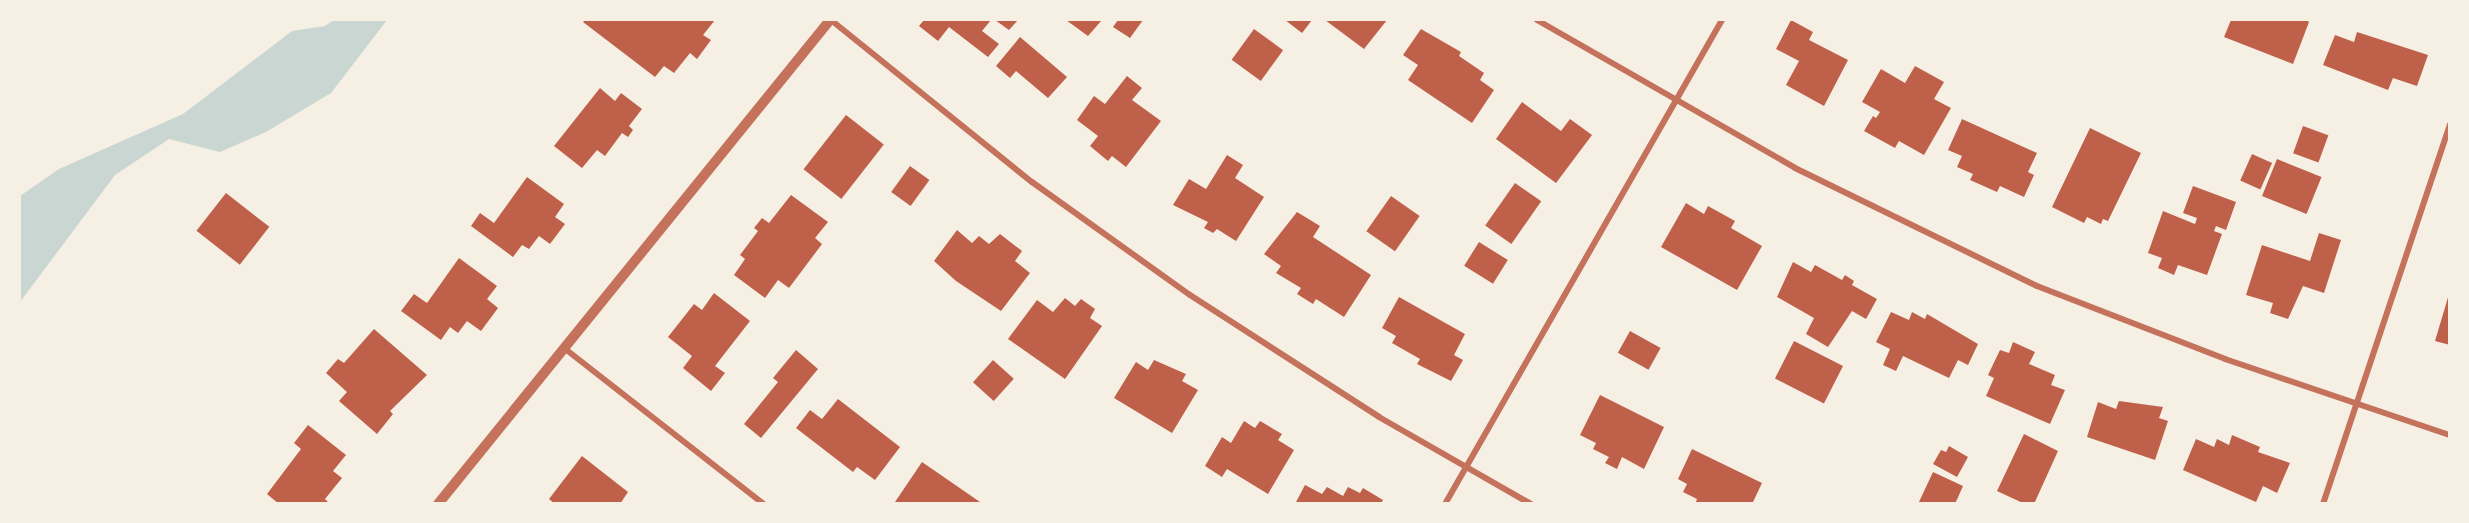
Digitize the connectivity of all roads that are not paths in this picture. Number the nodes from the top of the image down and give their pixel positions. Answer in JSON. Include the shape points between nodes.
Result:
{"nodes":[{"id":1,"x":831,"y":20,"type":"edge"},
{"id":2,"x":1537,"y":20,"type":"edge"},
{"id":3,"x":1722,"y":20,"type":"edge"},
{"id":4,"x":1677,"y":101,"type":"junction"},
{"id":5,"x":2450,"y":125,"type":"edge"},
{"id":6,"x":564,"y":348,"type":"junction"},
{"id":7,"x":2358,"y":406,"type":"junction"},
{"id":8,"x":2450,"y":435,"type":"edge"},
{"id":9,"x":1466,"y":468,"type":"junction"},
{"id":10,"x":438,"y":504,"type":"edge"},
{"id":11,"x":764,"y":504,"type":"edge"},
{"id":12,"x":1445,"y":504,"type":"edge"},
{"id":13,"x":1531,"y":504,"type":"edge"},
{"id":14,"x":2323,"y":504,"type":"edge"}],
"edges":[{"from":1,"to":6,"type":"street"},
{"from":1,"to":9,"type":"street","via":[[1032,182],[1190,295]]},
{"from":2,"to":4,"type":"street"},
{"from":3,"to":4,"type":"street"},
{"from":4,"to":7,"type":"street","via":[[1795,168],[2037,286]]},
{"from":4,"to":9,"type":"street"},
{"from":5,"to":7,"type":"street"},
{"from":6,"to":10,"type":"street"},
{"from":6,"to":11,"type":"street"},
{"from":7,"to":8,"type":"street"},
{"from":7,"to":14,"type":"street"},
{"from":9,"to":12,"type":"street"},
{"from":9,"to":13,"type":"street"}]}
